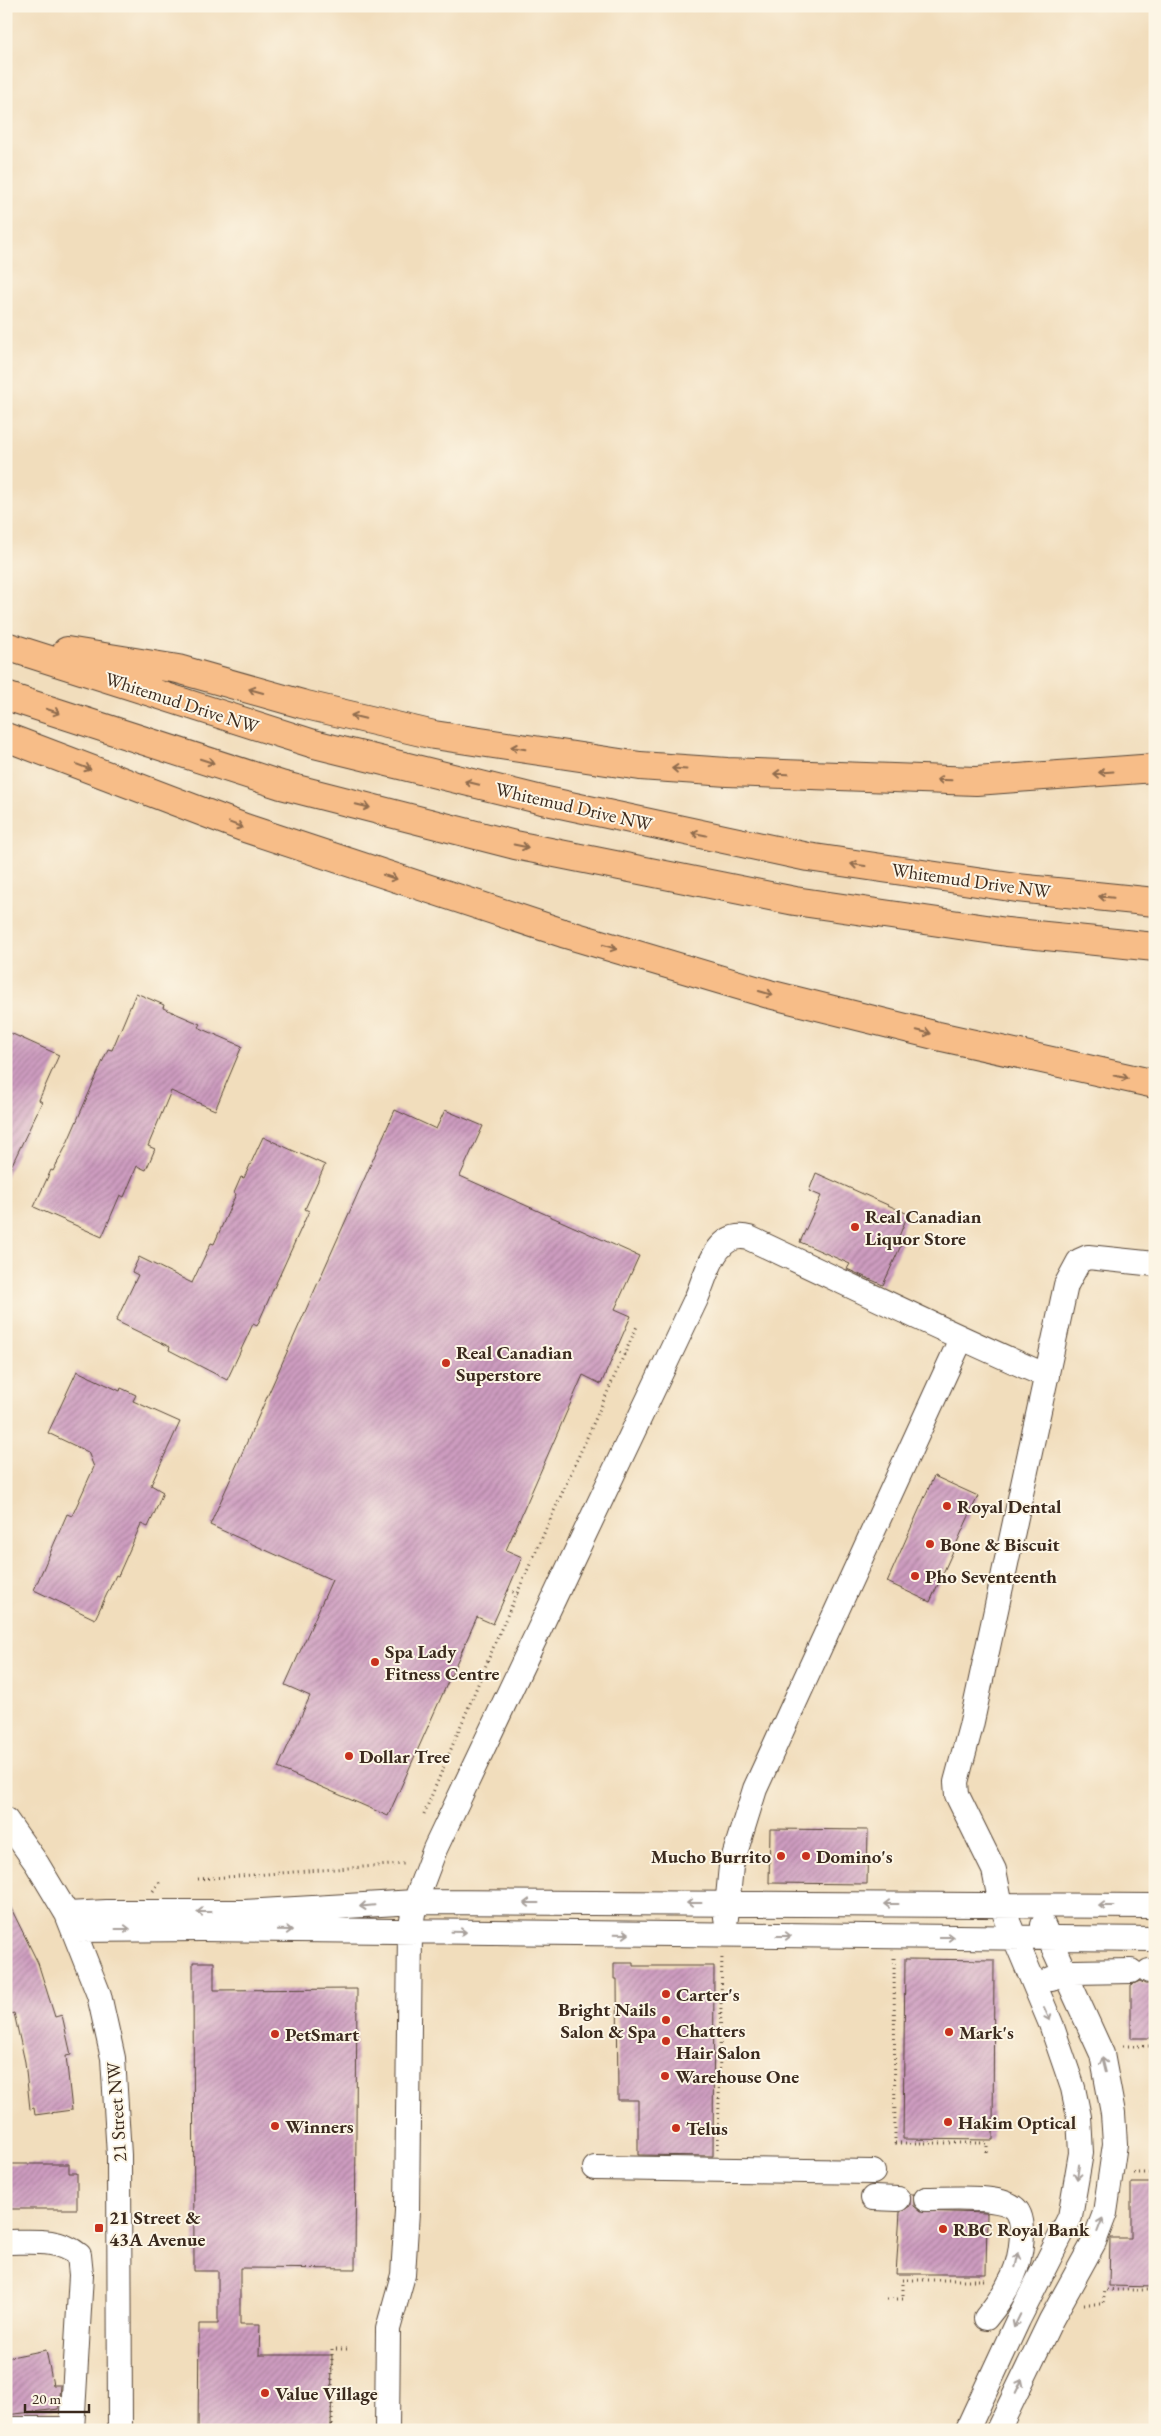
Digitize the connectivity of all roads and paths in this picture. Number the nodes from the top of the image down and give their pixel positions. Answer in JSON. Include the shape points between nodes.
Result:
{"nodes":[{"id":1,"x":6,"y":641,"type":"edge"},
{"id":2,"x":6,"y":646,"type":"edge"},
{"id":3,"x":6,"y":696,"type":"edge"},
{"id":4,"x":6,"y":737,"type":"edge"},
{"id":5,"x":1155,"y":768,"type":"edge"},
{"id":6,"x":1155,"y":902,"type":"edge"},
{"id":7,"x":1155,"y":947,"type":"edge"},
{"id":8,"x":1155,"y":1084,"type":"edge"},
{"id":9,"x":1155,"y":1264,"type":"edge"},
{"id":10,"x":638,"y":1324,"type":"dead end"},
{"id":11,"x":961,"y":1339,"type":"junction"},
{"id":12,"x":615,"y":1350,"type":"dead end"},
{"id":13,"x":625,"y":1355,"type":"junction"},
{"id":14,"x":1047,"y":1376,"type":"junction"},
{"id":15,"x":508,"y":1590,"type":"dead end"},
{"id":16,"x":518,"y":1594,"type":"junction"},
{"id":17,"x":422,"y":1819,"type":"dead end"},
{"id":18,"x":6,"y":1820,"type":"edge"},
{"id":19,"x":407,"y":1855,"type":"dead end"},
{"id":20,"x":994,"y":1870,"type":"junction"},
{"id":21,"x":198,"y":1879,"type":"dead end"},
{"id":22,"x":415,"y":1902,"type":"junction"},
{"id":23,"x":726,"y":1903,"type":"junction"},
{"id":24,"x":1001,"y":1905,"type":"junction"},
{"id":25,"x":1033,"y":1905,"type":"junction"},
{"id":26,"x":1155,"y":1906,"type":"edge"},
{"id":27,"x":71,"y":1922,"type":"junction"},
{"id":28,"x":410,"y":1931,"type":"junction"},
{"id":29,"x":1015,"y":1937,"type":"junction"},
{"id":30,"x":1050,"y":1938,"type":"junction"},
{"id":31,"x":1155,"y":1939,"type":"edge"},
{"id":32,"x":724,"y":1942,"type":"junction"},
{"id":33,"x":894,"y":1950,"type":"dead end"},
{"id":34,"x":1145,"y":1971,"type":"edge"},
{"id":35,"x":1065,"y":1973,"type":"junction"},
{"id":36,"x":1034,"y":1986,"type":"junction"},
{"id":37,"x":1116,"y":2046,"type":"dead end"},
{"id":38,"x":1155,"y":2046,"type":"edge"},
{"id":39,"x":724,"y":2152,"type":"dead end"},
{"id":40,"x":987,"y":2154,"type":"dead end"},
{"id":41,"x":595,"y":2168,"type":"dead end"},
{"id":42,"x":873,"y":2172,"type":"dead end"},
{"id":43,"x":1134,"y":2173,"type":"dead end"},
{"id":44,"x":1155,"y":2173,"type":"edge"},
{"id":45,"x":873,"y":2198,"type":"dead end"},
{"id":46,"x":898,"y":2199,"type":"dead end"},
{"id":47,"x":926,"y":2199,"type":"dead end"},
{"id":48,"x":6,"y":2242,"type":"edge"},
{"id":49,"x":986,"y":2286,"type":"dead end"},
{"id":50,"x":1105,"y":2290,"type":"dead end"},
{"id":51,"x":1155,"y":2290,"type":"edge"},
{"id":52,"x":888,"y":2299,"type":"dead end"},
{"id":53,"x":986,"y":2318,"type":"dead end"},
{"id":54,"x":349,"y":2349,"type":"dead end"},
{"id":55,"x":6,"y":2429,"type":"edge"},
{"id":56,"x":72,"y":2430,"type":"edge"},
{"id":57,"x":120,"y":2430,"type":"edge"},
{"id":58,"x":332,"y":2430,"type":"edge"},
{"id":59,"x":387,"y":2430,"type":"edge"},
{"id":60,"x":967,"y":2430,"type":"edge"},
{"id":61,"x":998,"y":2430,"type":"edge"}],
"edges":[{"from":5,"to":1,"type":"highway","one_way":true,"via":[[976,781],[640,766],[434,735],[302,704],[178,669]]},
{"from":6,"to":2,"type":"highway","name":"Whitemud Drive NW","one_way":true,"via":[[1017,888],[808,857],[552,802],[314,744]]},
{"from":3,"to":7,"type":"highway","one_way":true,"via":[[281,785],[515,845],[795,901],[1007,932]]},
{"from":4,"to":8,"type":"highway","one_way":true,"via":[[245,828],[564,933],[769,994],[938,1036]]},
{"from":9,"to":14,"type":"street","via":[[1088,1257],[1080,1261],[1066,1285]]},
{"from":10,"to":13,"type":"path"},
{"from":11,"to":14,"type":"street"},
{"from":11,"to":22,"type":"street","via":[[749,1238],[736,1238],[722,1244],[434,1849]]},
{"from":11,"to":23,"type":"street","via":[[755,1788],[734,1853]]},
{"from":12,"to":13,"type":"path"},
{"from":13,"to":16,"type":"path"},
{"from":14,"to":20,"type":"street","via":[[956,1782],[957,1795]]},
{"from":15,"to":16,"type":"path"},
{"from":16,"to":17,"type":"path"},
{"from":18,"to":27,"type":"street","name":"21 Street NW","via":[[38,1864]]},
{"from":19,"to":21,"type":"path","via":[[404,1864]]},
{"from":20,"to":24,"type":"street"},
{"from":20,"to":25,"type":"street"},
{"from":23,"to":22,"type":"street","one_way":true},
{"from":22,"to":27,"type":"street","one_way":true,"via":[[244,1912],[107,1912]]},
{"from":22,"to":28,"type":"street"},
{"from":24,"to":23,"type":"street","one_way":true},
{"from":23,"to":32,"type":"street"},
{"from":24,"to":25,"type":"street"},
{"from":24,"to":29,"type":"street"},
{"from":26,"to":25,"type":"street","one_way":true},
{"from":25,"to":30,"type":"street"},
{"from":27,"to":28,"type":"street","one_way":true,"via":[[122,1928]]},
{"from":27,"to":57,"type":"street","name":"21 Street NW","via":[[99,1995],[113,2058],[119,2135]]},
{"from":28,"to":32,"type":"street","one_way":true},
{"from":28,"to":59,"type":"street","via":[[407,2211],[403,2275],[388,2329]]},
{"from":29,"to":30,"type":"street"},
{"from":32,"to":29,"type":"street","one_way":true},
{"from":29,"to":36,"type":"street"},
{"from":30,"to":31,"type":"street"},
{"from":30,"to":35,"type":"street"},
{"from":32,"to":39,"type":"path","via":[[718,2152]]},
{"from":33,"to":40,"type":"path","via":[[895,2142],[987,2143]]},
{"from":34,"to":35,"type":"street"},
{"from":35,"to":36,"type":"street"},
{"from":61,"to":35,"type":"street","one_way":true,"via":[[1051,2320],[1094,2242],[1105,2213],[1111,2180],[1115,2144],[1109,2083],[1102,2054]]},
{"from":36,"to":60,"type":"street","one_way":true,"via":[[1051,2024],[1080,2116],[1076,2187],[1070,2217]]},
{"from":37,"to":38,"type":"path"},
{"from":41,"to":42,"type":"street"},
{"from":43,"to":44,"type":"path"},
{"from":45,"to":46,"type":"street"},
{"from":53,"to":47,"type":"street","one_way":true,"via":[[1014,2274],[1022,2223],[1019,2213],[1013,2206],[1001,2202]]},
{"from":48,"to":56,"type":"street","via":[[45,2242],[68,2246],[79,2255],[81,2275]]},
{"from":49,"to":52,"type":"path","via":[[986,2280],[903,2280],[903,2299]]},
{"from":50,"to":51,"type":"path"},
{"from":54,"to":58,"type":"path","via":[[332,2349]]},
{"from":55,"to":56,"type":"street"}]}
